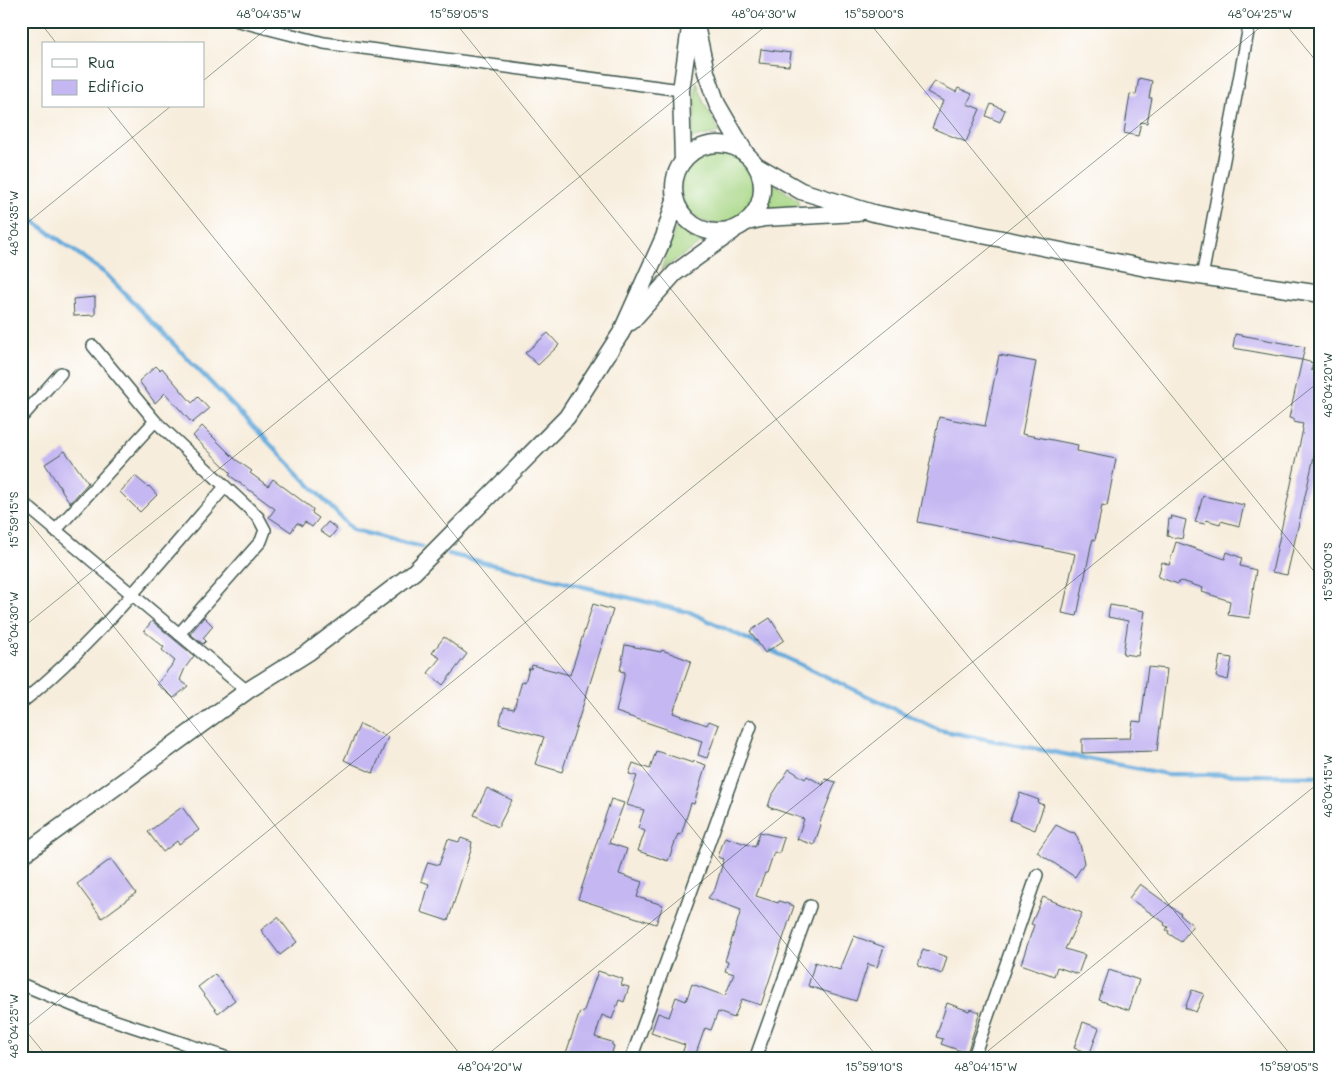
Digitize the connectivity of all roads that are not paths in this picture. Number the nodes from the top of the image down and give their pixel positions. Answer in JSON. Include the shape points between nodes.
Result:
{"nodes":[{"id":1,"x":238,"y":21,"type":"edge"},
{"id":2,"x":690,"y":21,"type":"edge"},
{"id":3,"x":695,"y":21,"type":"edge"},
{"id":4,"x":1250,"y":21,"type":"edge"},
{"id":5,"x":710,"y":84,"type":"junction"},
{"id":6,"x":681,"y":90,"type":"junction"},
{"id":7,"x":683,"y":160,"type":"junction"},
{"id":8,"x":751,"y":160,"type":"junction"},
{"id":9,"x":675,"y":200,"type":"junction"},
{"id":10,"x":873,"y":213,"type":"junction"},
{"id":11,"x":741,"y":226,"type":"junction"},
{"id":12,"x":1202,"y":277,"type":"junction"},
{"id":13,"x":1321,"y":294,"type":"edge"},
{"id":14,"x":621,"y":333,"type":"junction"},
{"id":15,"x":93,"y":346,"type":"dead end"},
{"id":16,"x":60,"y":374,"type":"dead end"},
{"id":17,"x":21,"y":418,"type":"edge"},
{"id":18,"x":155,"y":421,"type":"junction"},
{"id":19,"x":225,"y":486,"type":"junction"},
{"id":20,"x":21,"y":501,"type":"edge"},
{"id":21,"x":55,"y":531,"type":"junction"},
{"id":22,"x":131,"y":595,"type":"junction"},
{"id":23,"x":179,"y":634,"type":"junction"},
{"id":24,"x":247,"y":692,"type":"junction"},
{"id":25,"x":21,"y":703,"type":"edge"},
{"id":26,"x":751,"y":726,"type":"dead end"},
{"id":27,"x":21,"y":856,"type":"edge"},
{"id":28,"x":1036,"y":875,"type":"dead end"},
{"id":29,"x":810,"y":906,"type":"dead end"},
{"id":30,"x":21,"y":984,"type":"edge"},
{"id":31,"x":231,"y":1059,"type":"edge"},
{"id":32,"x":631,"y":1059,"type":"edge"},
{"id":33,"x":755,"y":1059,"type":"edge"},
{"id":34,"x":973,"y":1059,"type":"edge"}],
"edges":[{"from":1,"to":6,"type":"street","via":[[324,43]]},
{"from":2,"to":6,"type":"main road"},
{"from":3,"to":5,"type":"main road"},
{"from":4,"to":12,"type":"street"},
{"from":5,"to":6,"type":"main road","via":[[694,77]]},
{"from":5,"to":8,"type":"main road","via":[[717,104]]},
{"from":6,"to":7,"type":"main road"},
{"from":7,"to":8,"type":"main road","via":[[706,145],[720,144],[734,146]]},
{"from":7,"to":9,"type":"main road","via":[[673,186]]},
{"from":8,"to":10,"type":"main road","via":[[801,191]]},
{"from":8,"to":11,"type":"main road","via":[[762,180],[762,195],[757,210]]},
{"from":9,"to":11,"type":"main road","via":[[686,219],[705,231],[720,233]]},
{"from":9,"to":14,"type":"main road","via":[[664,237]]},
{"from":10,"to":11,"type":"main road","via":[[764,218]]},
{"from":10,"to":12,"type":"main road"},
{"from":11,"to":14,"type":"main road","via":[[675,273]]},
{"from":12,"to":13,"type":"main road"},
{"from":14,"to":24,"type":"main road","via":[[567,416],[414,572],[309,652]]},
{"from":15,"to":18,"type":"street"},
{"from":16,"to":17,"type":"street"},
{"from":18,"to":19,"type":"street"},
{"from":18,"to":21,"type":"street"},
{"from":19,"to":22,"type":"street"},
{"from":19,"to":23,"type":"street","via":[[258,517],[265,530],[261,541]]},
{"from":20,"to":21,"type":"street"},
{"from":21,"to":22,"type":"street"},
{"from":22,"to":23,"type":"street"},
{"from":22,"to":25,"type":"street","via":[[52,678]]},
{"from":23,"to":24,"type":"street"},
{"from":24,"to":27,"type":"main road"},
{"from":26,"to":32,"type":"street"},
{"from":28,"to":34,"type":"street"},
{"from":29,"to":33,"type":"street"},
{"from":30,"to":31,"type":"street","via":[[86,1010]]}]}
